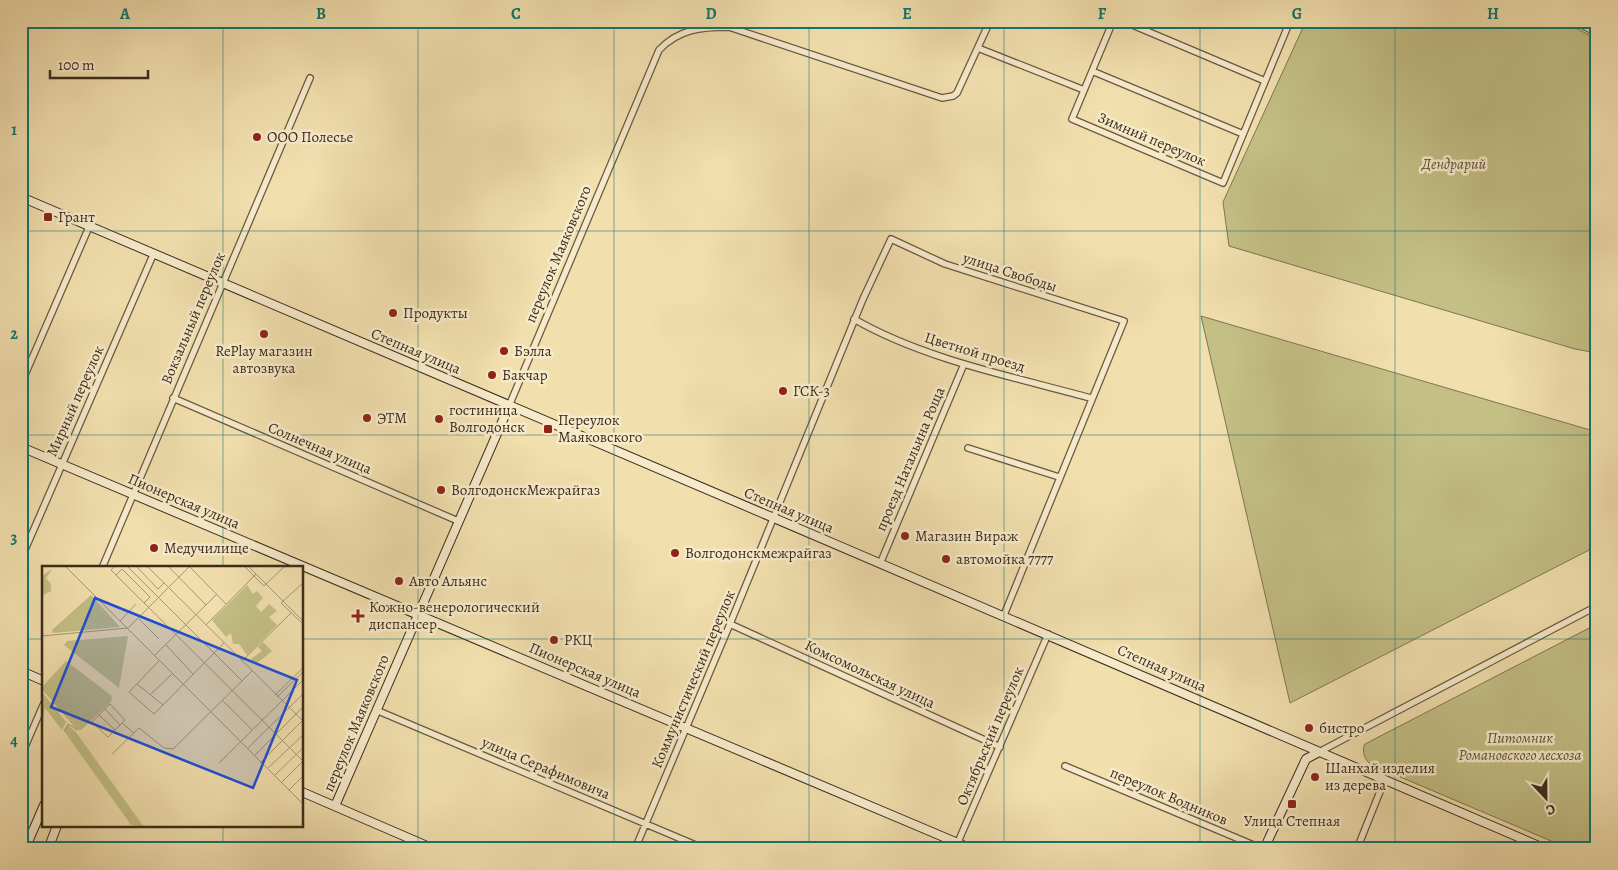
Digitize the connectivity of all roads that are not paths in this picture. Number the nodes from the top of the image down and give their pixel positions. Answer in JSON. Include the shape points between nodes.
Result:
{"nodes":[{"id":1,"x":990,"y":21,"type":"edge"},
{"id":2,"x":1113,"y":21,"type":"edge"},
{"id":3,"x":1123,"y":21,"type":"edge"},
{"id":4,"x":1290,"y":21,"type":"edge"},
{"id":5,"x":1574,"y":21,"type":"edge"},
{"id":6,"x":1597,"y":32,"type":"edge"},
{"id":7,"x":978,"y":48,"type":"junction"},
{"id":8,"x":1092,"y":71,"type":"junction"},
{"id":9,"x":310,"y":78,"type":"dead end"},
{"id":10,"x":1265,"y":81,"type":"junction"},
{"id":11,"x":1084,"y":90,"type":"junction"},
{"id":12,"x":1243,"y":134,"type":"junction"},
{"id":13,"x":22,"y":200,"type":"edge"},
{"id":14,"x":89,"y":227,"type":"junction"},
{"id":15,"x":891,"y":239,"type":"joint"},
{"id":16,"x":153,"y":254,"type":"junction"},
{"id":17,"x":221,"y":284,"type":"junction"},
{"id":18,"x":854,"y":319,"type":"junction"},
{"id":19,"x":964,"y":364,"type":"junction"},
{"id":20,"x":21,"y":384,"type":"edge"},
{"id":21,"x":172,"y":398,"type":"junction"},
{"id":22,"x":1091,"y":398,"type":"junction"},
{"id":23,"x":509,"y":406,"type":"junction"},
{"id":24,"x":21,"y":447,"type":"edge"},
{"id":25,"x":968,"y":448,"type":"dead end"},
{"id":26,"x":61,"y":464,"type":"junction"},
{"id":27,"x":1059,"y":477,"type":"junction"},
{"id":28,"x":132,"y":494,"type":"junction"},
{"id":29,"x":773,"y":519,"type":"junction"},
{"id":30,"x":458,"y":521,"type":"junction"},
{"id":31,"x":21,"y":559,"type":"edge"},
{"id":32,"x":880,"y":564,"type":"junction"},
{"id":33,"x":103,"y":566,"type":"edge"},
{"id":34,"x":302,"y":566,"type":"edge"},
{"id":35,"x":304,"y":567,"type":"edge"},
{"id":36,"x":1597,"y":606,"type":"edge"},
{"id":37,"x":417,"y":615,"type":"junction"},
{"id":38,"x":1004,"y":615,"type":"junction"},
{"id":39,"x":730,"y":624,"type":"junction"},
{"id":40,"x":1048,"y":634,"type":"junction"},
{"id":41,"x":21,"y":671,"type":"edge"},
{"id":42,"x":42,"y":680,"type":"edge"},
{"id":43,"x":42,"y":708,"type":"edge"},
{"id":44,"x":376,"y":710,"type":"junction"},
{"id":45,"x":686,"y":728,"type":"junction"},
{"id":46,"x":1000,"y":747,"type":"junction"},
{"id":47,"x":1319,"y":752,"type":"junction"},
{"id":48,"x":21,"y":756,"type":"edge"},
{"id":49,"x":1065,"y":766,"type":"dead end"},
{"id":50,"x":1385,"y":779,"type":"junction"},
{"id":51,"x":304,"y":793,"type":"edge"},
{"id":52,"x":335,"y":806,"type":"junction"},
{"id":53,"x":42,"y":810,"type":"edge"},
{"id":54,"x":646,"y":823,"type":"junction"},
{"id":55,"x":56,"y":828,"type":"edge"},
{"id":56,"x":956,"y":846,"type":"edge"},
{"id":57,"x":432,"y":848,"type":"edge"},
{"id":58,"x":25,"y":849,"type":"edge"},
{"id":59,"x":48,"y":849,"type":"edge"},
{"id":60,"x":635,"y":849,"type":"edge"},
{"id":61,"x":705,"y":849,"type":"edge"},
{"id":62,"x":972,"y":849,"type":"edge"},
{"id":63,"x":1263,"y":849,"type":"edge"},
{"id":64,"x":1357,"y":849,"type":"edge"},
{"id":65,"x":1546,"y":849,"type":"edge"}],
"edges":[{"from":1,"to":7,"type":"street","name":"переулок Маяковского"},
{"from":2,"to":8,"type":"street"},
{"from":3,"to":10,"type":"street"},
{"from":4,"to":10,"type":"street"},
{"from":5,"to":6,"type":"street"},
{"from":7,"to":11,"type":"street"},
{"from":7,"to":23,"type":"street","name":"переулок Маяковского","via":[[957,93],[942,98],[729,27],[693,29],[668,40],[659,50]]},
{"from":8,"to":11,"type":"street"},
{"from":8,"to":12,"type":"street"},
{"from":9,"to":17,"type":"street","name":"Вокзальный переулок"},
{"from":10,"to":12,"type":"street"},
{"from":11,"to":12,"type":"street","name":"Зимний переулок","via":[[1072,119],[1223,183]]},
{"from":13,"to":14,"type":"street","name":"Степная улица"},
{"from":14,"to":16,"type":"street","name":"Степная улица"},
{"from":14,"to":20,"type":"street"},
{"from":15,"to":18,"type":"street","name":"Коммунистический переулок"},
{"from":15,"to":22,"type":"street","name":"улица Свободы","via":[[945,264],[1124,321]]},
{"from":16,"to":17,"type":"street","name":"Степная улица"},
{"from":16,"to":26,"type":"street","name":"Мирный переулок"},
{"from":17,"to":21,"type":"street","name":"Вокзальный переулок"},
{"from":17,"to":23,"type":"street","name":"Степная улица"},
{"from":18,"to":19,"type":"street","name":"Цветной проезд","via":[[878,333]]},
{"from":18,"to":29,"type":"street","name":"Коммунистический переулок"},
{"from":19,"to":22,"type":"street","name":"Цветной проезд"},
{"from":19,"to":32,"type":"street","name":"проезд Натальина Роща"},
{"from":21,"to":28,"type":"street","name":"Вокзальный переулок"},
{"from":21,"to":30,"type":"street","name":"Солнечная улица"},
{"from":22,"to":27,"type":"street"},
{"from":23,"to":29,"type":"street","name":"Степная улица"},
{"from":23,"to":30,"type":"street","name":"переулок Маяковского"},
{"from":24,"to":26,"type":"street","name":"Пионерская улица"},
{"from":25,"to":27,"type":"street"},
{"from":26,"to":28,"type":"street","name":"Пионерская улица"},
{"from":26,"to":31,"type":"street","name":"Мирный переулок"},
{"from":27,"to":38,"type":"street"},
{"from":28,"to":33,"type":"street","name":"Вокзальный переулок"},
{"from":28,"to":34,"type":"street","name":"Пионерская улица"},
{"from":29,"to":32,"type":"street","name":"Степная улица"},
{"from":29,"to":39,"type":"street","name":"Коммунистический переулок"},
{"from":30,"to":37,"type":"street","name":"переулок Маяковского"},
{"from":32,"to":38,"type":"street","name":"Степная улица"},
{"from":35,"to":37,"type":"street","name":"Пионерская улица"},
{"from":36,"to":47,"type":"street"},
{"from":37,"to":44,"type":"street","name":"переулок Маяковского"},
{"from":37,"to":45,"type":"street","name":"Пионерская улица"},
{"from":38,"to":40,"type":"street","name":"Степная улица"},
{"from":39,"to":45,"type":"street","name":"Коммунистический переулок"},
{"from":39,"to":46,"type":"street","name":"Комсомольская улица"},
{"from":40,"to":46,"type":"street","name":"Октябрьский переулок"},
{"from":40,"to":47,"type":"street","name":"Степная улица"},
{"from":41,"to":42,"type":"street"},
{"from":43,"to":48,"type":"street"},
{"from":44,"to":52,"type":"street","name":"переулок Маяковского"},
{"from":44,"to":54,"type":"street","name":"улица Серафимовича"},
{"from":45,"to":54,"type":"street","name":"Коммунистический переулок"},
{"from":45,"to":56,"type":"street","name":"Пионерская улица"},
{"from":46,"to":56,"type":"street","name":"Октябрьский переулок"},
{"from":47,"to":50,"type":"street","name":"Степная улица"},
{"from":47,"to":63,"type":"street","via":[[1306,759]]},
{"from":49,"to":63,"type":"street","name":"переулок Водников"},
{"from":50,"to":64,"type":"street"},
{"from":50,"to":65,"type":"street","name":"Степная улица"},
{"from":51,"to":52,"type":"street"},
{"from":52,"to":57,"type":"street"},
{"from":53,"to":58,"type":"street"},
{"from":54,"to":60,"type":"street","name":"Коммунистический переулок"},
{"from":54,"to":61,"type":"street","name":"улица Серафимовича"},
{"from":55,"to":59,"type":"street"},
{"from":56,"to":62,"type":"street","name":"Пионерская улица"}]}
